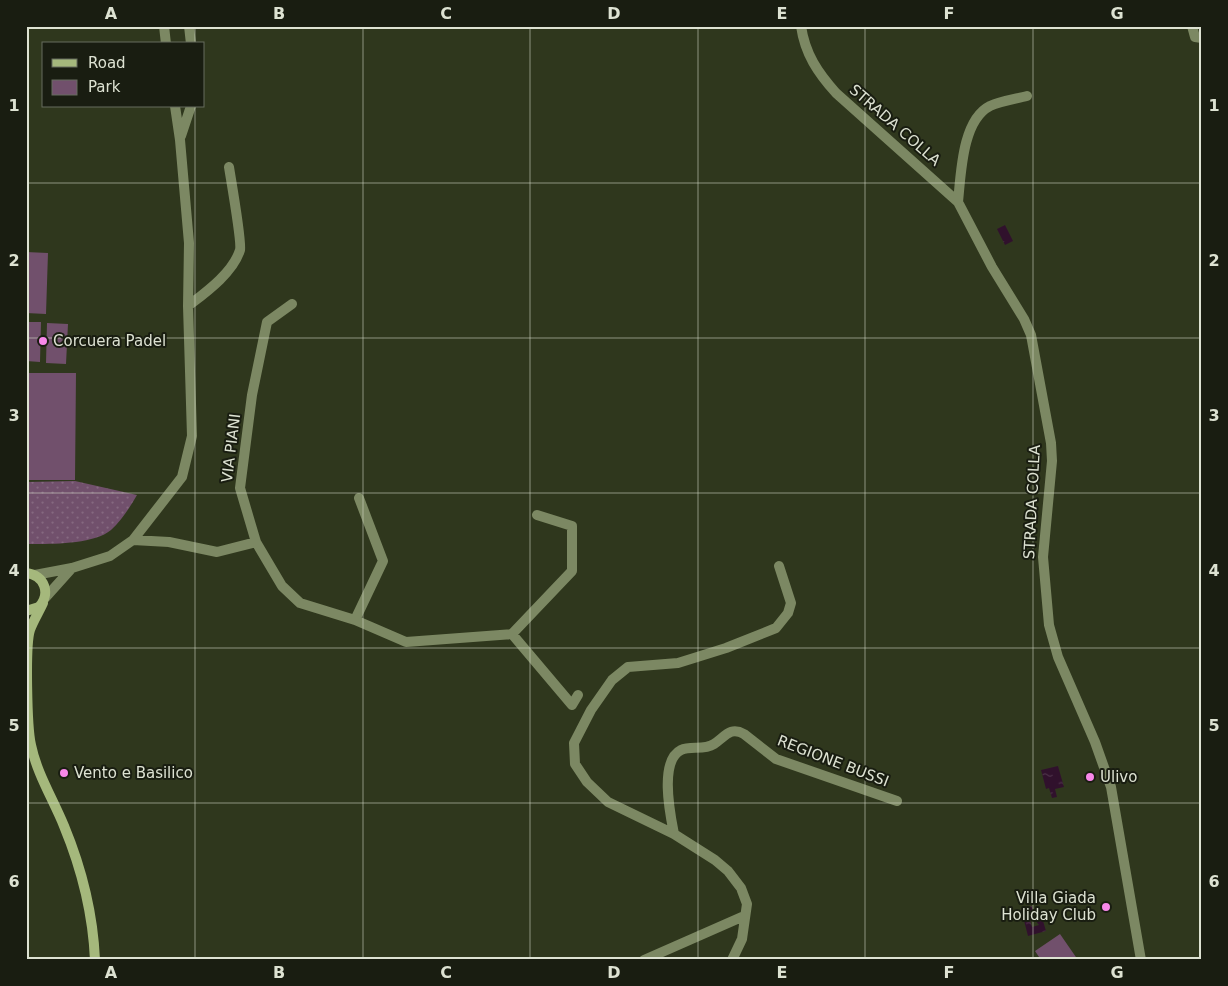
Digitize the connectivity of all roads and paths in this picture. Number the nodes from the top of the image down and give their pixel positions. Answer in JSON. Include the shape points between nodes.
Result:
{"nodes":[{"id":1,"x":164,"y":26,"type":"edge"},
{"id":2,"x":189,"y":26,"type":"edge"},
{"id":3,"x":802,"y":26,"type":"edge"},
{"id":4,"x":1192,"y":26,"type":"edge"},
{"id":5,"x":1202,"y":38,"type":"edge"},
{"id":6,"x":166,"y":42,"type":"edge"},
{"id":7,"x":191,"y":42,"type":"edge"},
{"id":8,"x":1027,"y":96,"type":"dead end"},
{"id":9,"x":175,"y":108,"type":"edge"},
{"id":10,"x":190,"y":108,"type":"edge"},
{"id":11,"x":180,"y":140,"type":"junction"},
{"id":12,"x":230,"y":166,"type":"dead end"},
{"id":13,"x":958,"y":202,"type":"junction"},
{"id":14,"x":292,"y":304,"type":"dead end"},
{"id":15,"x":188,"y":306,"type":"junction"},
{"id":16,"x":359,"y":498,"type":"dead end"},
{"id":17,"x":537,"y":515,"type":"dead end"},
{"id":18,"x":133,"y":540,"type":"junction"},
{"id":19,"x":256,"y":542,"type":"junction"},
{"id":20,"x":779,"y":566,"type":"dead end"},
{"id":21,"x":72,"y":568,"type":"junction"},
{"id":22,"x":31,"y":574,"type":"edge"},
{"id":23,"x":44,"y":600,"type":"junction"},
{"id":24,"x":26,"y":611,"type":"edge"},
{"id":25,"x":355,"y":620,"type":"junction"},
{"id":26,"x":28,"y":629,"type":"edge"},
{"id":27,"x":512,"y":634,"type":"junction"},
{"id":28,"x":578,"y":694,"type":"dead end"},
{"id":29,"x":897,"y":801,"type":"dead end"},
{"id":30,"x":674,"y":834,"type":"junction"},
{"id":31,"x":744,"y":916,"type":"junction"},
{"id":32,"x":95,"y":960,"type":"edge"},
{"id":33,"x":644,"y":960,"type":"edge"},
{"id":34,"x":732,"y":960,"type":"edge"},
{"id":35,"x":1140,"y":960,"type":"edge"}],
"edges":[{"from":1,"to":6,"type":"street"},
{"from":2,"to":7,"type":"street"},
{"from":3,"to":13,"type":"street","name":"STRADA COLLA","via":[[811,59],[836,93]]},
{"from":4,"to":5,"type":"street","via":[[1195,37]]},
{"from":8,"to":13,"type":"street","via":[[989,106],[976,116],[964,152]]},
{"from":9,"to":11,"type":"street"},
{"from":10,"to":11,"type":"street"},
{"from":11,"to":15,"type":"street","via":[[189,243]]},
{"from":12,"to":15,"type":"street","via":[[240,250],[226,272]]},
{"from":13,"to":35,"type":"street","name":"STRADA COLLA","via":[[992,267],[1024,318],[1035,350],[1052,461],[1043,557],[1049,625],[1058,657],[1111,787]]},
{"from":14,"to":19,"type":"street","name":"VIA PIANI","via":[[267,322],[251,404],[240,488]]},
{"from":15,"to":18,"type":"street","via":[[192,436],[182,477]]},
{"from":16,"to":25,"type":"street","via":[[383,561]]},
{"from":17,"to":27,"type":"street","via":[[572,526],[572,571]]},
{"from":18,"to":19,"type":"street","via":[[170,542],[217,552]]},
{"from":18,"to":21,"type":"street","via":[[110,556]]},
{"from":19,"to":25,"type":"street","name":"VIA PIANI","via":[[282,586],[300,603]]},
{"from":20,"to":30,"type":"street","via":[[791,603],[788,613],[776,628],[678,663],[628,668],[612,680],[574,743],[574,764],[608,802]]},
{"from":21,"to":22,"type":"street"},
{"from":21,"to":23,"type":"street"},
{"from":22,"to":23,"type":"main road","via":[[44,584]]},
{"from":23,"to":24,"type":"main road","via":[[34,610]]},
{"from":23,"to":26,"type":"main road"},
{"from":25,"to":27,"type":"street","name":"VIA PIANI","via":[[406,642]]},
{"from":26,"to":32,"type":"main road","via":[[30,744],[78,867],[89,912]]},
{"from":27,"to":28,"type":"street","via":[[572,705]]},
{"from":29,"to":30,"type":"street","name":"REGIONE BUSSI","via":[[776,759],[738,730],[726,733],[703,749],[686,748],[671,758],[668,802]]},
{"from":30,"to":31,"type":"street","via":[[728,871],[741,888],[747,904]]},
{"from":31,"to":33,"type":"street"},
{"from":31,"to":34,"type":"street","via":[[742,939]]}]}
